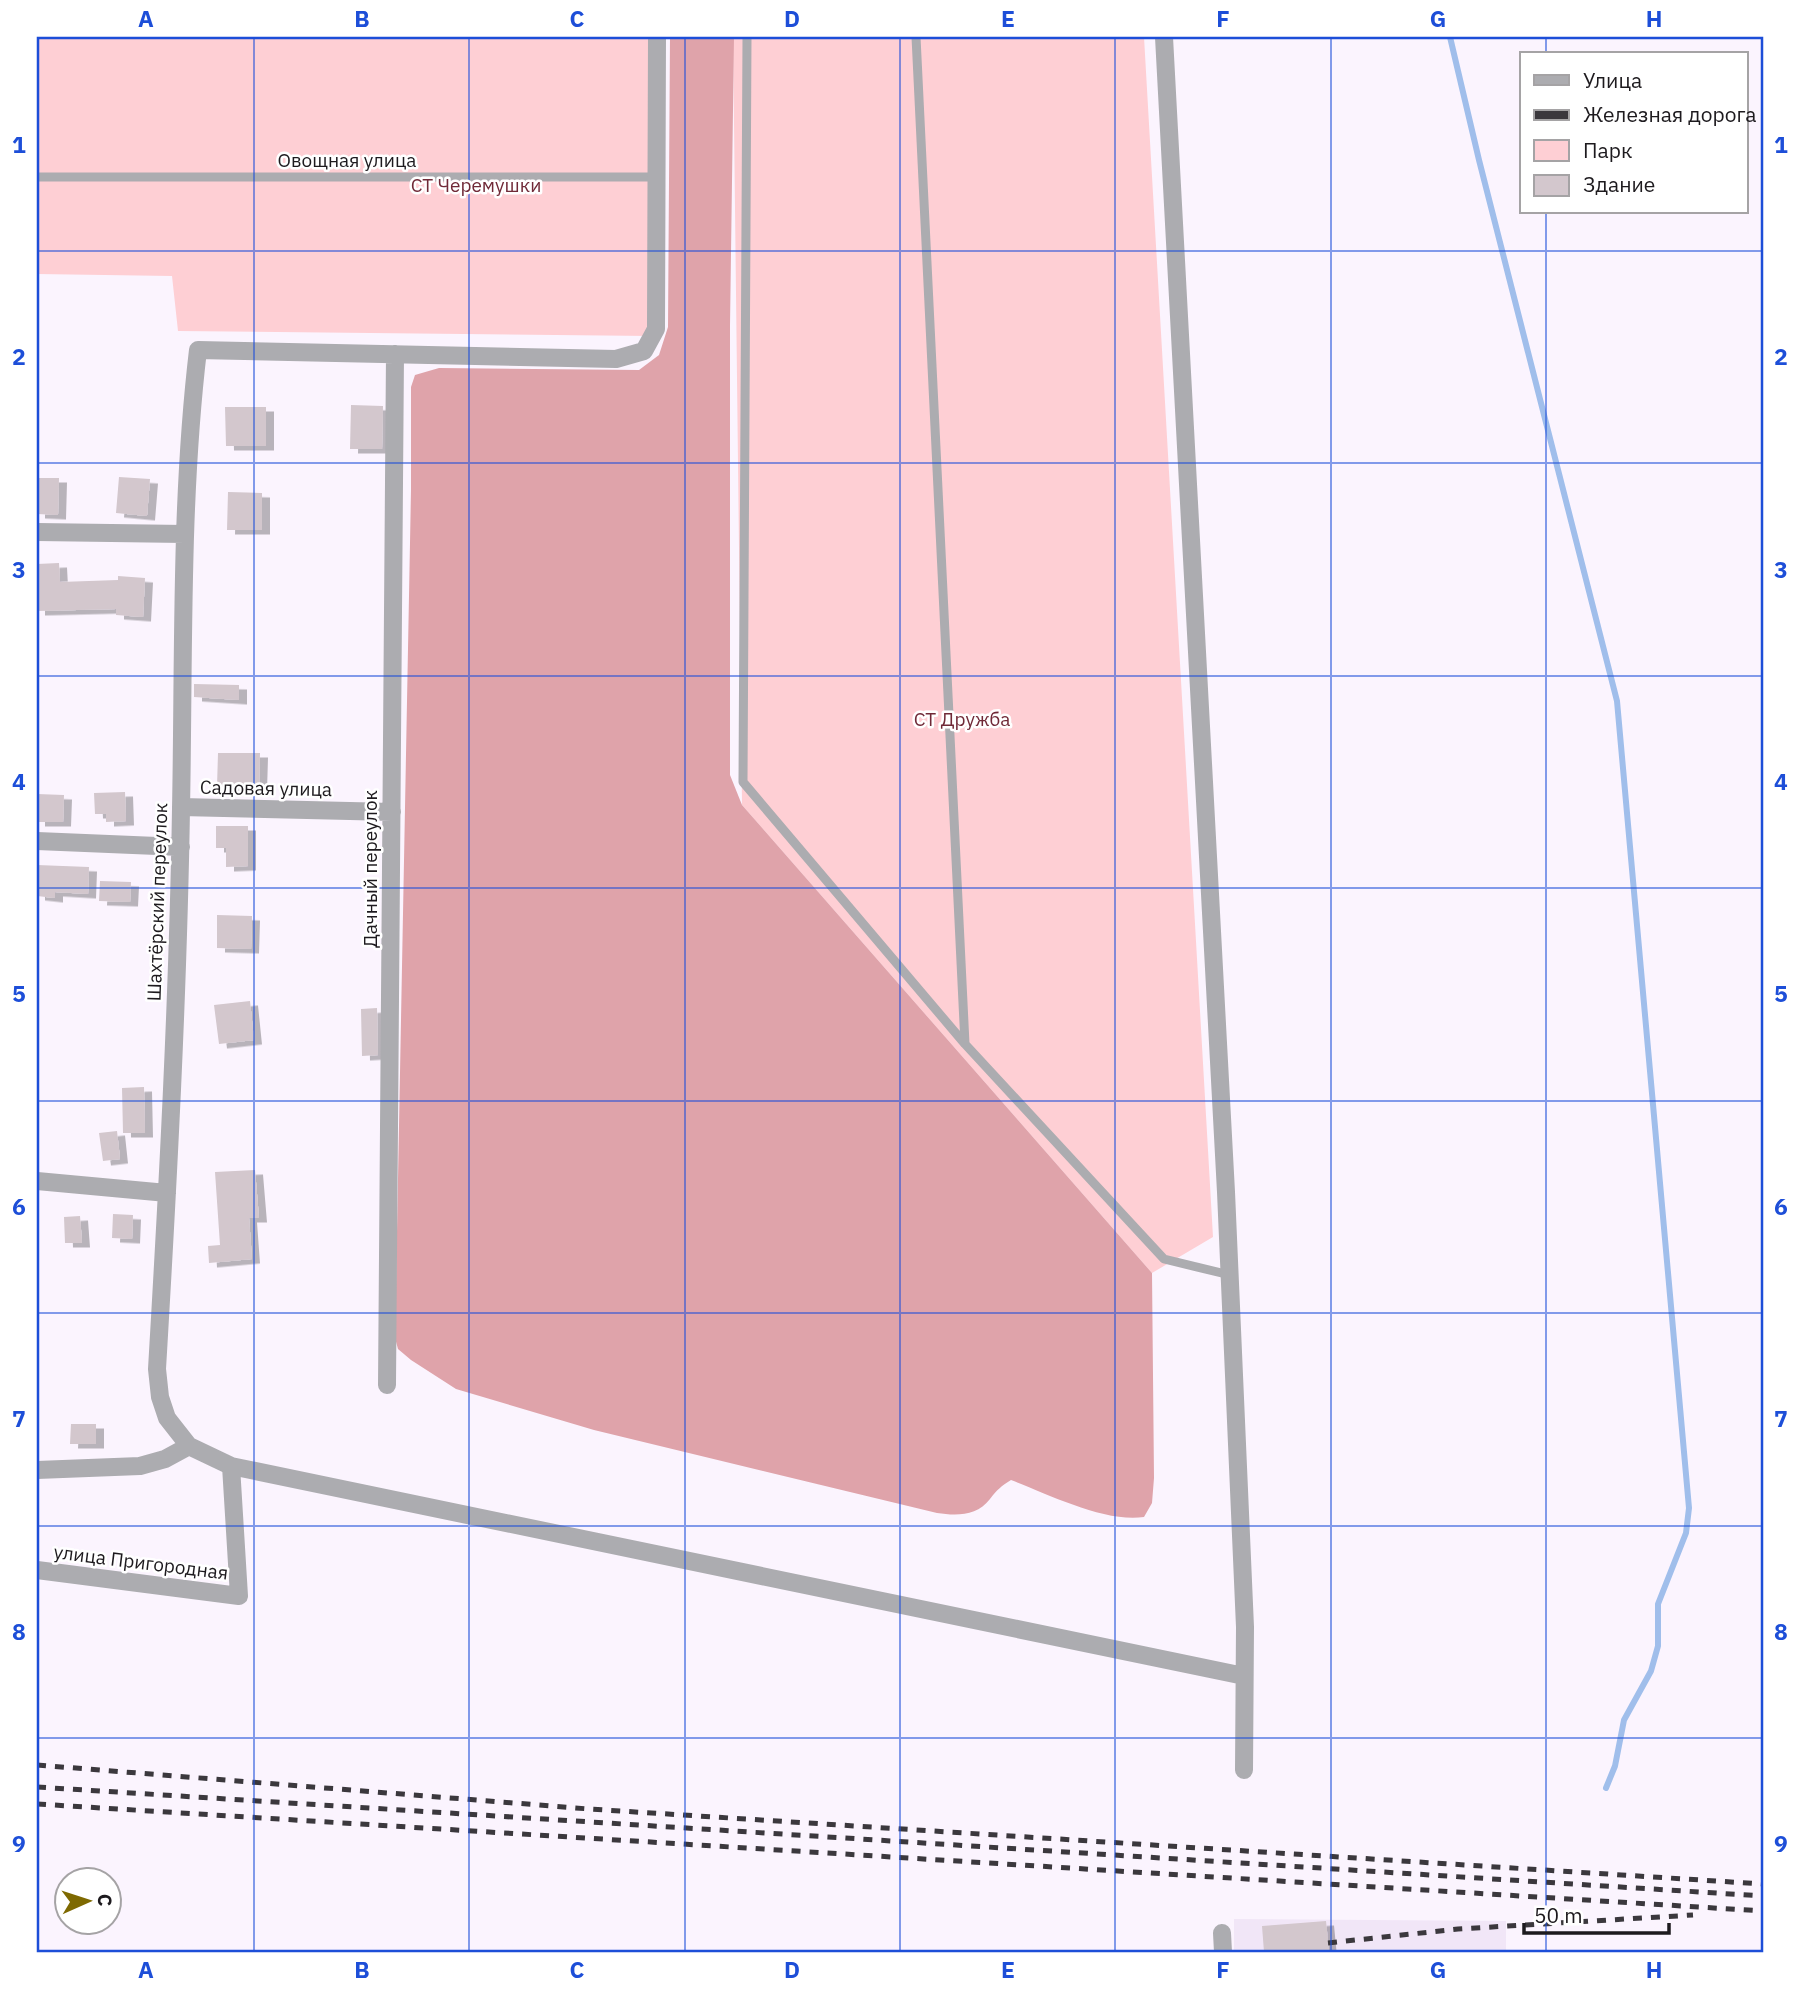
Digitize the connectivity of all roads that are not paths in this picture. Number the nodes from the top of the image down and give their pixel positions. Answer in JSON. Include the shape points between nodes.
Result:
{"nodes":[{"id":1,"x":657,"y":37,"type":"edge"},
{"id":2,"x":747,"y":37,"type":"edge"},
{"id":3,"x":916,"y":37,"type":"edge"},
{"id":4,"x":1164,"y":37,"type":"edge"},
{"id":5,"x":37,"y":177,"type":"edge"},
{"id":6,"x":657,"y":177,"type":"junction"},
{"id":7,"x":395,"y":354,"type":"junction"},
{"id":8,"x":37,"y":532,"type":"edge"},
{"id":9,"x":185,"y":534,"type":"junction"},
{"id":10,"x":181,"y":807,"type":"junction"},
{"id":11,"x":392,"y":812,"type":"junction"},
{"id":12,"x":37,"y":841,"type":"edge"},
{"id":13,"x":181,"y":847,"type":"junction"},
{"id":14,"x":965,"y":1044,"type":"junction"},
{"id":15,"x":37,"y":1181,"type":"edge"},
{"id":16,"x":167,"y":1193,"type":"junction"},
{"id":17,"x":1230,"y":1275,"type":"junction"},
{"id":18,"x":387,"y":1385,"type":"dead end"},
{"id":19,"x":189,"y":1446,"type":"junction"},
{"id":20,"x":231,"y":1466,"type":"junction"},
{"id":21,"x":37,"y":1470,"type":"edge"},
{"id":22,"x":37,"y":1570,"type":"edge"},
{"id":23,"x":1244,"y":1676,"type":"junction"},
{"id":24,"x":1244,"y":1770,"type":"dead end"},
{"id":25,"x":1222,"y":1933,"type":"dead end"},
{"id":26,"x":1223,"y":1952,"type":"edge"}],
"edges":[{"from":1,"to":6,"type":"street"},
{"from":2,"to":14,"type":"lane","via":[[743,782]]},
{"from":3,"to":14,"type":"lane"},
{"from":4,"to":17,"type":"street"},
{"from":5,"to":6,"type":"lane","name":"Овощная улица"},
{"from":6,"to":7,"type":"street","via":[[656,329],[644,351],[616,359]]},
{"from":7,"to":9,"type":"street","name":"Шахтёрский переулок","via":[[198,349]]},
{"from":7,"to":11,"type":"street","name":"Дачный переулок"},
{"from":8,"to":9,"type":"street"},
{"from":9,"to":10,"type":"street","name":"Шахтёрский переулок"},
{"from":10,"to":11,"type":"street","name":"Садовая улица"},
{"from":10,"to":13,"type":"street","name":"Шахтёрский переулок"},
{"from":11,"to":18,"type":"street","name":"Дачный переулок"},
{"from":12,"to":13,"type":"street"},
{"from":13,"to":16,"type":"street","name":"Шахтёрский переулок"},
{"from":14,"to":17,"type":"lane","via":[[1164,1259]]},
{"from":15,"to":16,"type":"street"},
{"from":16,"to":19,"type":"street","name":"Шахтёрский переулок","via":[[157,1369],[167,1418]]},
{"from":17,"to":23,"type":"street"},
{"from":19,"to":20,"type":"street"},
{"from":19,"to":21,"type":"street","via":[[141,1466]]},
{"from":20,"to":22,"type":"street","name":"улица Пригородная","via":[[239,1596]]},
{"from":20,"to":23,"type":"street"},
{"from":23,"to":24,"type":"street"},
{"from":25,"to":26,"type":"street"}]}
